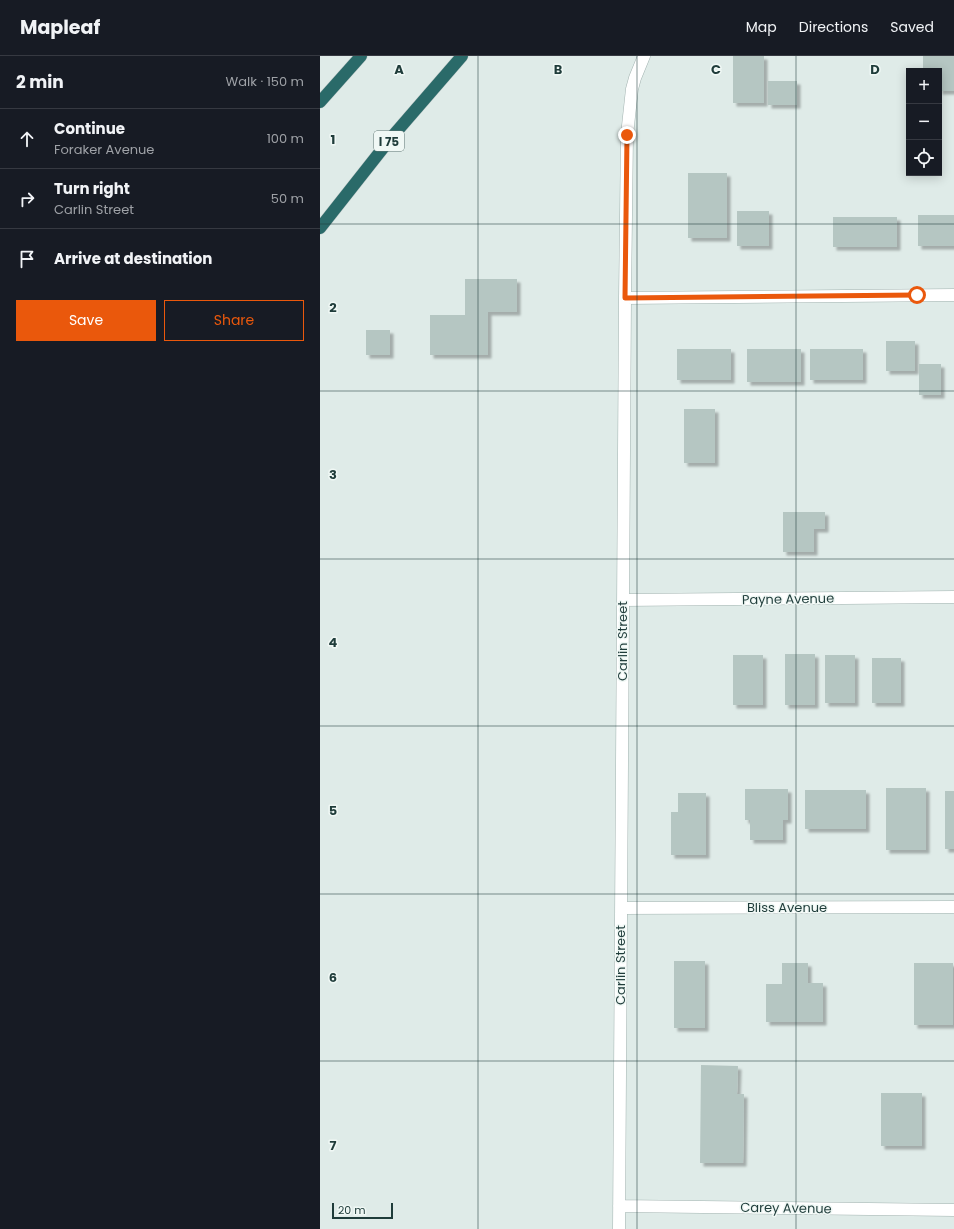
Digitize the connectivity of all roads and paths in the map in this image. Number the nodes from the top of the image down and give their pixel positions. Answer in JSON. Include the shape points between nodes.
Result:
{"nodes":[{"id":1,"x":361,"y":56,"type":"edge"},
{"id":2,"x":462,"y":56,"type":"edge"},
{"id":3,"x":644,"y":56,"type":"edge"},
{"id":4,"x":320,"y":102,"type":"edge"},
{"id":5,"x":320,"y":228,"type":"edge"},
{"id":6,"x":954,"y":295,"type":"edge"},
{"id":7,"x":625,"y":298,"type":"junction"},
{"id":8,"x":954,"y":597,"type":"edge"},
{"id":9,"x":623,"y":600,"type":"junction"},
{"id":10,"x":954,"y":907,"type":"edge"},
{"id":11,"x":621,"y":908,"type":"junction"},
{"id":12,"x":619,"y":1206,"type":"junction"},
{"id":13,"x":954,"y":1210,"type":"edge"},
{"id":14,"x":619,"y":1229,"type":"edge"}],
"edges":[{"from":1,"to":4,"type":"highway"},
{"from":2,"to":5,"type":"highway","number":"I 75","via":[[391,138]]},
{"from":3,"to":7,"type":"street","name":"Carlin Street","via":[[632,89],[627,135]]},
{"from":6,"to":7,"type":"street"},
{"from":7,"to":9,"type":"street","name":"Carlin Street"},
{"from":8,"to":9,"type":"street","name":"Payne Avenue"},
{"from":9,"to":11,"type":"street","name":"Carlin Street"},
{"from":10,"to":11,"type":"street","name":"Bliss Avenue"},
{"from":11,"to":12,"type":"street","name":"Carlin Street"},
{"from":12,"to":13,"type":"street","name":"Carey Avenue"},
{"from":12,"to":14,"type":"street","name":"Carlin Street"}]}
